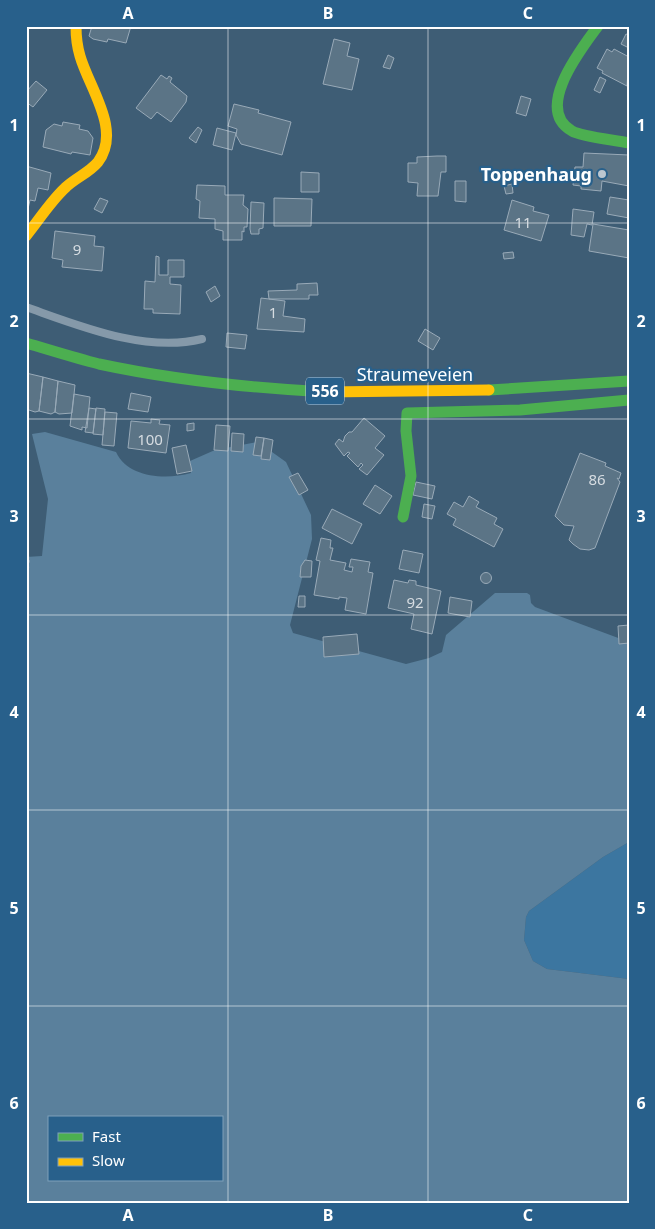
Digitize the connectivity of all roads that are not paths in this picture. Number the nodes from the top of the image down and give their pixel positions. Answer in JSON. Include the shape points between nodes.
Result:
{"nodes":[{"id":1,"x":76,"y":26,"type":"edge"},
{"id":2,"x":598,"y":26,"type":"edge"},
{"id":3,"x":629,"y":143,"type":"edge"},
{"id":4,"x":26,"y":236,"type":"edge"},
{"id":5,"x":26,"y":307,"type":"edge"},
{"id":6,"x":202,"y":338,"type":"dead end"},
{"id":7,"x":26,"y":343,"type":"edge"},
{"id":8,"x":629,"y":381,"type":"edge"},
{"id":9,"x":629,"y":400,"type":"edge"},
{"id":10,"x":404,"y":517,"type":"dead end"}],
"edges":[{"from":1,"to":4,"type":"street","via":[[78,52],[100,105],[106,134],[104,150],[93,166],[56,198]]},
{"from":2,"to":3,"type":"street","via":[[563,79],[557,98],[559,114],[565,127],[572,131]]},
{"from":5,"to":6,"type":"lane","via":[[136,339],[170,344]]},
{"from":7,"to":8,"type":"street","name":"Straumeveien","number":"556","via":[[77,358],[164,376],[303,391],[510,391]]},
{"from":9,"to":10,"type":"street","via":[[520,410],[407,413],[411,476]]}]}
